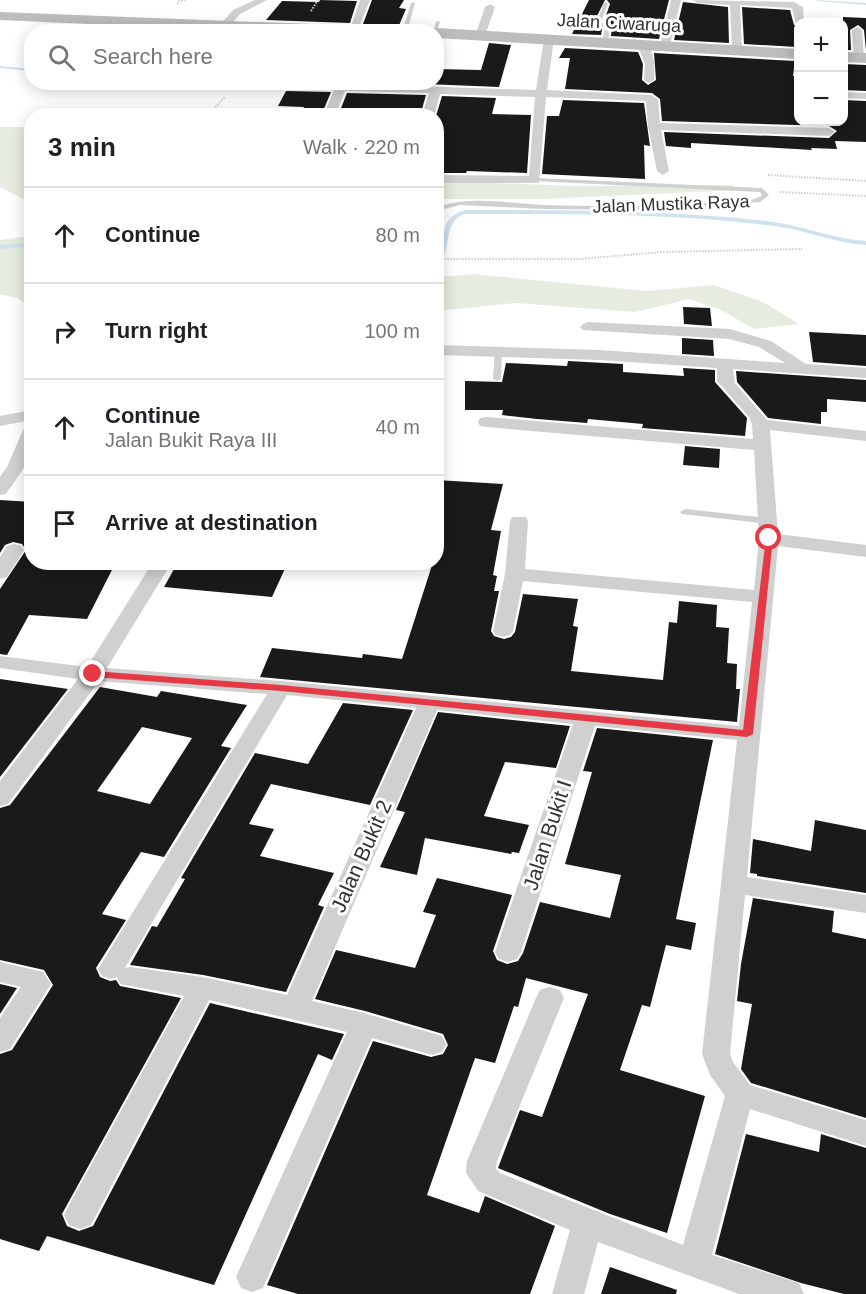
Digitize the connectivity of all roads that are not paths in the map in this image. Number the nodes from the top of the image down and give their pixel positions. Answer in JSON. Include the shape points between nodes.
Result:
{"nodes":[{"id":1,"x":262,"y":0,"type":"edge"},
{"id":2,"x":365,"y":0,"type":"edge"},
{"id":3,"x":676,"y":0,"type":"edge"},
{"id":4,"x":698,"y":0,"type":"edge"},
{"id":5,"x":735,"y":2,"type":"junction"},
{"id":6,"x":413,"y":3,"type":"dead end"},
{"id":7,"x":606,"y":3,"type":"dead end"},
{"id":8,"x":490,"y":8,"type":"dead end"},
{"id":9,"x":0,"y":15,"type":"edge"},
{"id":10,"x":799,"y":18,"type":"edge"},
{"id":11,"x":79,"y":24,"type":"edge"},
{"id":12,"x":231,"y":24,"type":"edge"},
{"id":13,"x":355,"y":24,"type":"edge"},
{"id":14,"x":406,"y":24,"type":"edge"},
{"id":15,"x":444,"y":30,"type":"edge"},
{"id":16,"x":857,"y":30,"type":"dead end"},
{"id":17,"x":480,"y":36,"type":"junction"},
{"id":18,"x":549,"y":39,"type":"junction"},
{"id":19,"x":604,"y":42,"type":"junction"},
{"id":20,"x":642,"y":44,"type":"junction"},
{"id":21,"x":665,"y":45,"type":"junction"},
{"id":22,"x":737,"y":50,"type":"junction"},
{"id":23,"x":794,"y":54,"type":"edge"},
{"id":24,"x":856,"y":58,"type":"edge"},
{"id":25,"x":650,"y":80,"type":"dead end"},
{"id":26,"x":341,"y":90,"type":"edge"},
{"id":27,"x":435,"y":90,"type":"joint"},
{"id":28,"x":541,"y":93,"type":"junction"},
{"id":29,"x":848,"y":95,"type":"edge"},
{"id":30,"x":866,"y":96,"type":"edge"},
{"id":31,"x":333,"y":108,"type":"edge"},
{"id":32,"x":430,"y":108,"type":"edge"},
{"id":33,"x":654,"y":126,"type":"junction"},
{"id":34,"x":829,"y":132,"type":"dead end"},
{"id":35,"x":663,"y":171,"type":"dead end"},
{"id":36,"x":444,"y":179,"type":"edge"},
{"id":37,"x":535,"y":180,"type":"junction"},
{"id":38,"x":444,"y":206,"type":"edge"},
{"id":39,"x":588,"y":327,"type":"dead end"},
{"id":40,"x":444,"y":350,"type":"edge"},
{"id":41,"x":498,"y":351,"type":"junction"},
{"id":42,"x":725,"y":363,"type":"junction"},
{"id":43,"x":801,"y":368,"type":"junction"},
{"id":44,"x":866,"y":373,"type":"edge"},
{"id":45,"x":496,"y":379,"type":"dead end"},
{"id":46,"x":24,"y":416,"type":"edge"},
{"id":47,"x":0,"y":421,"type":"edge"},
{"id":48,"x":486,"y":422,"type":"dead end"},
{"id":49,"x":761,"y":424,"type":"junction"},
{"id":50,"x":866,"y":436,"type":"edge"},
{"id":51,"x":762,"y":445,"type":"junction"},
{"id":52,"x":24,"y":448,"type":"edge"},
{"id":53,"x":0,"y":490,"type":"edge"},
{"id":54,"x":685,"y":512,"type":"dead end"},
{"id":55,"x":519,"y":520,"type":"dead end"},
{"id":56,"x":768,"y":530,"type":"junction"},
{"id":57,"x":14,"y":550,"type":"dead end"},
{"id":58,"x":866,"y":551,"type":"edge"},
{"id":59,"x":158,"y":570,"type":"edge"},
{"id":60,"x":0,"y":573,"type":"edge"},
{"id":61,"x":515,"y":574,"type":"junction"},
{"id":62,"x":763,"y":597,"type":"junction"},
{"id":63,"x":503,"y":631,"type":"dead end"},
{"id":64,"x":0,"y":662,"type":"edge"},
{"id":65,"x":93,"y":674,"type":"junction"},
{"id":66,"x":281,"y":688,"type":"junction"},
{"id":67,"x":429,"y":703,"type":"junction"},
{"id":68,"x":586,"y":718,"type":"junction"},
{"id":69,"x":747,"y":734,"type":"junction"},
{"id":70,"x":0,"y":798,"type":"edge"},
{"id":71,"x":734,"y":884,"type":"junction"},
{"id":72,"x":866,"y":904,"type":"edge"},
{"id":73,"x":508,"y":952,"type":"dead end"},
{"id":74,"x":0,"y":972,"type":"edge"},
{"id":75,"x":203,"y":987,"type":"junction"},
{"id":76,"x":550,"y":998,"type":"dead end"},
{"id":77,"x":294,"y":1010,"type":"junction"},
{"id":78,"x":364,"y":1024,"type":"junction"},
{"id":79,"x":0,"y":1041,"type":"edge"},
{"id":80,"x":432,"y":1044,"type":"dead end"},
{"id":81,"x":740,"y":1094,"type":"junction"},
{"id":82,"x":866,"y":1133,"type":"edge"},
{"id":83,"x":80,"y":1215,"type":"dead end"},
{"id":84,"x":588,"y":1222,"type":"junction"},
{"id":85,"x":694,"y":1263,"type":"junction"},
{"id":86,"x":252,"y":1277,"type":"dead end"},
{"id":87,"x":769,"y":1292,"type":"edge"},
{"id":88,"x":567,"y":1294,"type":"edge"}],
"edges":[{"from":1,"to":12,"type":"street","via":[[237,10],[230,16]]},
{"from":2,"to":13,"type":"street"},
{"from":3,"to":21,"type":"street"},
{"from":4,"to":5,"type":"street"},
{"from":5,"to":10,"type":"street","via":[[796,5]]},
{"from":5,"to":22,"type":"street"},
{"from":6,"to":14,"type":"lane"},
{"from":7,"to":19,"type":"lane","via":[[598,23],[608,27]]},
{"from":8,"to":17,"type":"street"},
{"from":9,"to":11,"type":"street"},
{"from":15,"to":17,"type":"street","name":"Jalan Ciwaruga"},
{"from":16,"to":24,"type":"street"},
{"from":17,"to":18,"type":"street","name":"Jalan Ciwaruga"},
{"from":18,"to":19,"type":"street","name":"Jalan Ciwaruga"},
{"from":18,"to":28,"type":"street"},
{"from":19,"to":20,"type":"street","name":"Jalan Ciwaruga"},
{"from":20,"to":21,"type":"street","name":"Jalan Ciwaruga"},
{"from":20,"to":25,"type":"street","via":[[650,64]]},
{"from":21,"to":22,"type":"street","name":"Jalan Ciwaruga"},
{"from":22,"to":23,"type":"street","name":"Jalan Ciwaruga"},
{"from":26,"to":31,"type":"street"},
{"from":27,"to":28,"type":"street"},
{"from":27,"to":32,"type":"street"},
{"from":28,"to":33,"type":"street","via":[[651,98]]},
{"from":28,"to":37,"type":"street"},
{"from":29,"to":30,"type":"street"},
{"from":33,"to":34,"type":"street"},
{"from":33,"to":35,"type":"street"},
{"from":36,"to":37,"type":"street"},
{"from":37,"to":38,"type":"lane","name":"Jalan Mustika Raya","via":[[727,187],[762,190],[766,195],[760,200],[703,205]]},
{"from":39,"to":43,"type":"street","via":[[730,334],[765,344]]},
{"from":40,"to":41,"type":"street"},
{"from":41,"to":42,"type":"street"},
{"from":41,"to":45,"type":"lane"},
{"from":42,"to":43,"type":"street"},
{"from":42,"to":49,"type":"street","via":[[725,381]]},
{"from":43,"to":44,"type":"street"},
{"from":46,"to":47,"type":"street"},
{"from":48,"to":51,"type":"street"},
{"from":49,"to":50,"type":"street"},
{"from":49,"to":51,"type":"street"},
{"from":51,"to":56,"type":"street"},
{"from":52,"to":53,"type":"street"},
{"from":54,"to":56,"type":"lane"},
{"from":55,"to":61,"type":"street"},
{"from":56,"to":58,"type":"street"},
{"from":56,"to":62,"type":"street"},
{"from":57,"to":60,"type":"street"},
{"from":59,"to":65,"type":"street"},
{"from":61,"to":62,"type":"street"},
{"from":61,"to":63,"type":"street"},
{"from":62,"to":69,"type":"street"},
{"from":64,"to":65,"type":"street"},
{"from":65,"to":66,"type":"street"},
{"from":65,"to":70,"type":"street"},
{"from":66,"to":67,"type":"street"},
{"from":66,"to":75,"type":"street","via":[[120,973]]},
{"from":67,"to":68,"type":"street"},
{"from":67,"to":77,"type":"street","name":"Jalan Bukit 2"},
{"from":68,"to":69,"type":"street"},
{"from":68,"to":73,"type":"street","name":"Jalan Bukit I"},
{"from":69,"to":71,"type":"street"},
{"from":71,"to":72,"type":"street"},
{"from":71,"to":81,"type":"street","via":[[716,1054],[720,1067]]},
{"from":74,"to":79,"type":"street","via":[[33,979],[37,984]]},
{"from":75,"to":77,"type":"street"},
{"from":75,"to":83,"type":"street"},
{"from":76,"to":84,"type":"street","via":[[482,1161],[481,1173],[489,1182]]},
{"from":77,"to":78,"type":"street"},
{"from":78,"to":80,"type":"street"},
{"from":78,"to":86,"type":"street"},
{"from":81,"to":82,"type":"street"},
{"from":81,"to":85,"type":"street"},
{"from":84,"to":85,"type":"street"},
{"from":84,"to":88,"type":"street"},
{"from":85,"to":87,"type":"street"}]}
